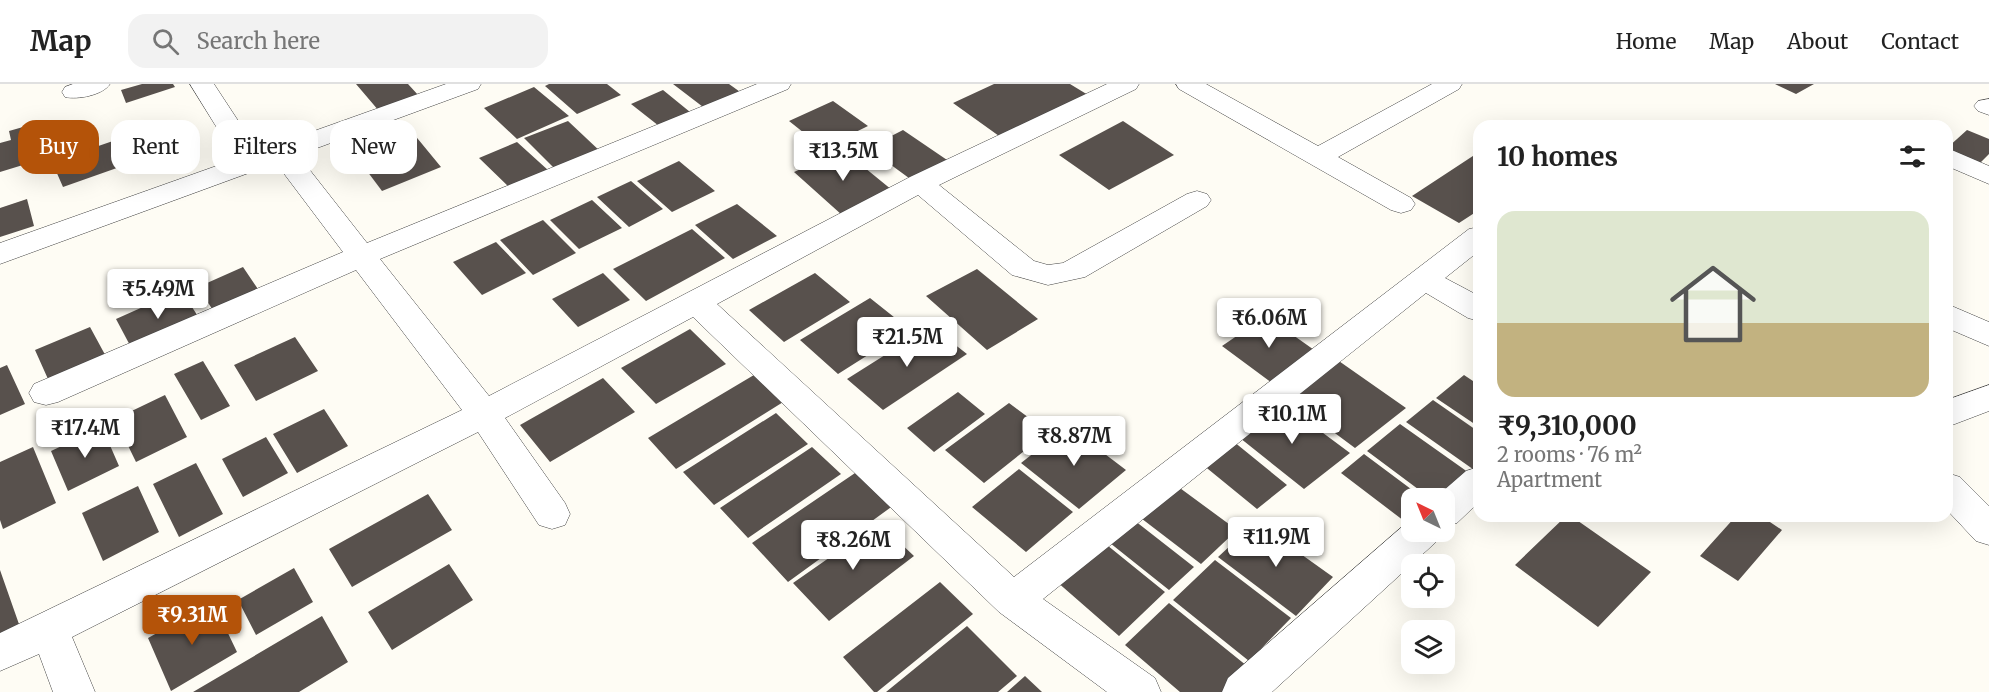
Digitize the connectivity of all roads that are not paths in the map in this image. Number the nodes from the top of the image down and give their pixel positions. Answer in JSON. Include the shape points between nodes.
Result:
{"nodes":[{"id":1,"x":98,"y":84,"type":"edge"},
{"id":2,"x":202,"y":84,"type":"edge"},
{"id":3,"x":469,"y":84,"type":"edge"},
{"id":4,"x":779,"y":84,"type":"edge"},
{"id":5,"x":1127,"y":84,"type":"edge"},
{"id":6,"x":1188,"y":84,"type":"edge"},
{"id":7,"x":1450,"y":84,"type":"edge"},
{"id":8,"x":74,"y":92,"type":"dead end"},
{"id":9,"x":234,"y":120,"type":"edge"},
{"id":10,"x":318,"y":138,"type":"edge"},
{"id":11,"x":1317,"y":157,"type":"junction"},
{"id":12,"x":1953,"y":159,"type":"edge"},
{"id":13,"x":219,"y":174,"type":"edge"},
{"id":14,"x":282,"y":174,"type":"edge"},
{"id":15,"x":1989,"y":177,"type":"edge"},
{"id":16,"x":920,"y":183,"type":"junction"},
{"id":17,"x":1197,"y":200,"type":"dead end"},
{"id":18,"x":1401,"y":204,"type":"dead end"},
{"id":19,"x":1473,"y":241,"type":"edge"},
{"id":20,"x":0,"y":254,"type":"edge"},
{"id":21,"x":361,"y":256,"type":"junction"},
{"id":22,"x":1424,"y":279,"type":"junction"},
{"id":23,"x":696,"y":302,"type":"junction"},
{"id":24,"x":1473,"y":307,"type":"edge"},
{"id":25,"x":1953,"y":318,"type":"edge"},
{"id":26,"x":1989,"y":335,"type":"edge"},
{"id":27,"x":46,"y":393,"type":"dead end"},
{"id":28,"x":1989,"y":397,"type":"edge"},
{"id":29,"x":1953,"y":412,"type":"edge"},
{"id":30,"x":484,"y":414,"type":"junction"},
{"id":31,"x":1473,"y":486,"type":"edge"},
{"id":32,"x":1953,"y":493,"type":"edge"},
{"id":33,"x":1455,"y":502,"type":"edge"},
{"id":34,"x":552,"y":514,"type":"dead end"},
{"id":35,"x":1989,"y":530,"type":"edge"},
{"id":36,"x":1411,"y":542,"type":"edge"},
{"id":37,"x":1013,"y":600,"type":"junction"},
{"id":38,"x":49,"y":629,"type":"junction"},
{"id":39,"x":0,"y":653,"type":"edge"},
{"id":40,"x":74,"y":692,"type":"edge"},
{"id":41,"x":1140,"y":692,"type":"edge"},
{"id":42,"x":1243,"y":692,"type":"edge"}],
"edges":[{"from":1,"to":8,"type":"street"},
{"from":2,"to":9,"type":"street"},
{"from":3,"to":10,"type":"street"},
{"from":4,"to":21,"type":"street"},
{"from":5,"to":16,"type":"street"},
{"from":6,"to":11,"type":"street"},
{"from":7,"to":11,"type":"street"},
{"from":11,"to":18,"type":"street"},
{"from":12,"to":15,"type":"street"},
{"from":13,"to":20,"type":"street"},
{"from":14,"to":21,"type":"street"},
{"from":16,"to":17,"type":"street","via":[[1036,275],[1058,276],[1074,270]]},
{"from":16,"to":23,"type":"street"},
{"from":19,"to":22,"type":"street"},
{"from":21,"to":27,"type":"street"},
{"from":21,"to":30,"type":"street"},
{"from":22,"to":24,"type":"street"},
{"from":22,"to":37,"type":"street"},
{"from":23,"to":30,"type":"street"},
{"from":23,"to":37,"type":"street"},
{"from":25,"to":26,"type":"street"},
{"from":28,"to":29,"type":"street"},
{"from":30,"to":34,"type":"street"},
{"from":30,"to":38,"type":"street"},
{"from":31,"to":33,"type":"street"},
{"from":32,"to":35,"type":"street"},
{"from":36,"to":42,"type":"street"},
{"from":37,"to":41,"type":"street"},
{"from":38,"to":39,"type":"street"},
{"from":38,"to":40,"type":"street"}]}
